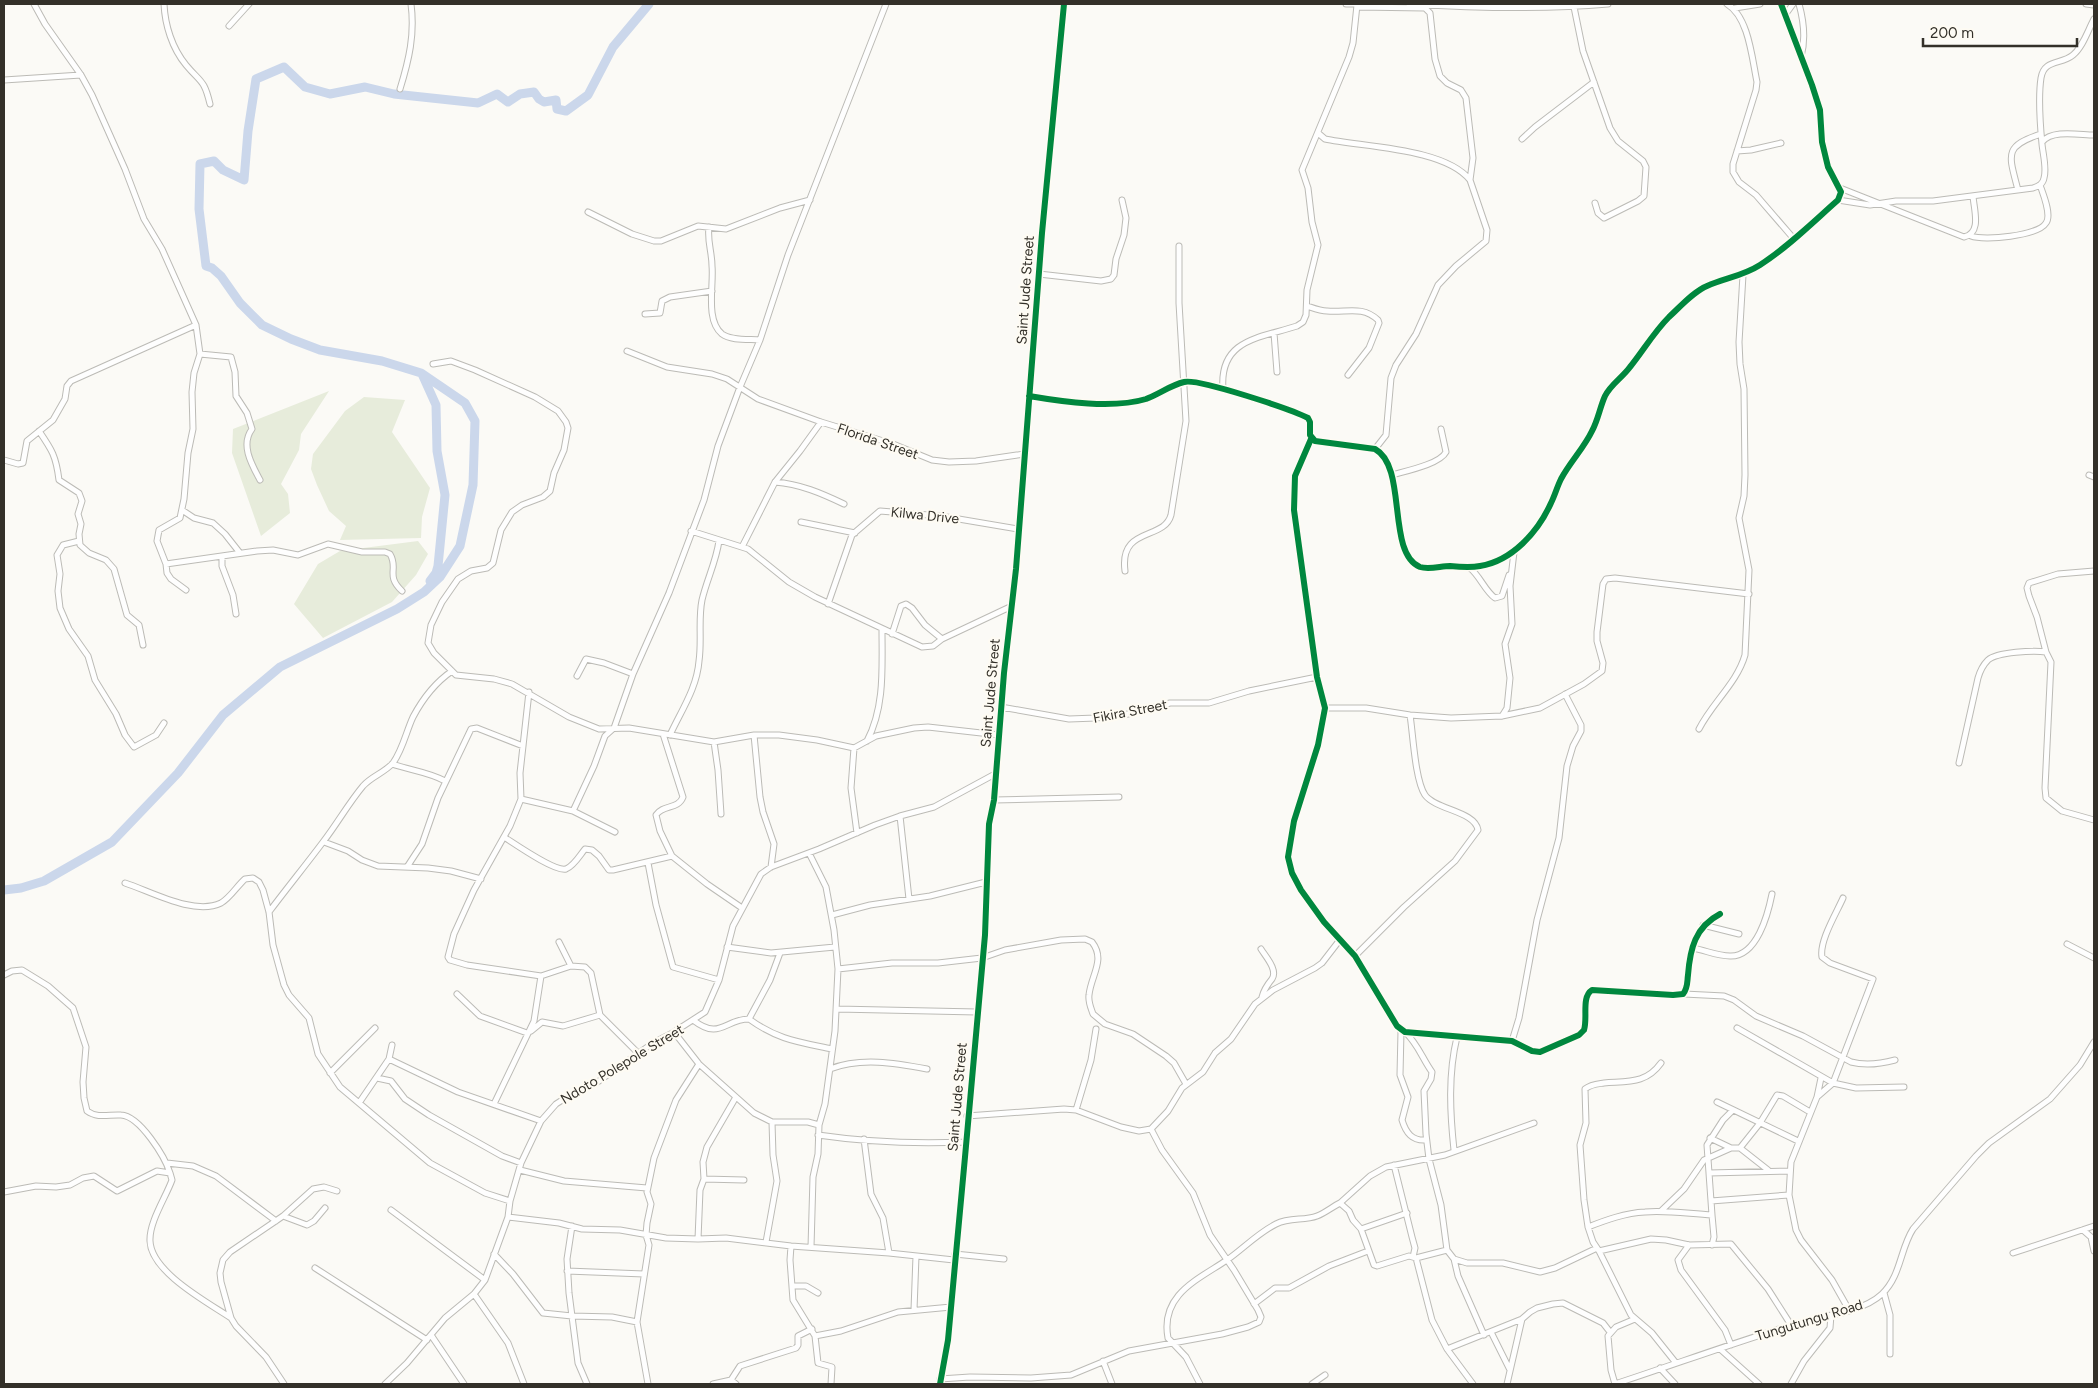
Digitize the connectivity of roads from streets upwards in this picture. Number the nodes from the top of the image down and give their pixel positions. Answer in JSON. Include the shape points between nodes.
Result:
{"nodes":[{"id":1,"x":34,"y":4,"type":"edge"},
{"id":2,"x":164,"y":4,"type":"edge"},
{"id":3,"x":249,"y":4,"type":"edge"},
{"id":4,"x":411,"y":4,"type":"edge"},
{"id":5,"x":886,"y":4,"type":"edge"},
{"id":6,"x":1064,"y":4,"type":"edge"},
{"id":7,"x":1346,"y":4,"type":"edge"},
{"id":8,"x":1381,"y":4,"type":"edge"},
{"id":9,"x":1388,"y":4,"type":"edge"},
{"id":10,"x":1409,"y":4,"type":"edge"},
{"id":11,"x":1608,"y":4,"type":"edge"},
{"id":12,"x":1727,"y":4,"type":"edge"},
{"id":13,"x":1760,"y":4,"type":"edge"},
{"id":14,"x":1780,"y":4,"type":"edge"},
{"id":15,"x":1793,"y":4,"type":"edge"},
{"id":16,"x":1799,"y":4,"type":"edge"},
{"id":17,"x":2086,"y":4,"type":"edge"},
{"id":18,"x":1359,"y":5,"type":"edge"},
{"id":19,"x":2094,"y":5,"type":"edge"},
{"id":20,"x":1574,"y":7,"type":"junction"},
{"id":21,"x":1735,"y":8,"type":"junction"},
{"id":22,"x":1784,"y":15,"type":"junction"},
{"id":23,"x":2094,"y":19,"type":"edge"},
{"id":24,"x":229,"y":26,"type":"dead end"},
{"id":25,"x":1801,"y":57,"type":"junction"},
{"id":26,"x":81,"y":75,"type":"junction"},
{"id":27,"x":4,"y":80,"type":"edge"},
{"id":28,"x":1594,"y":82,"type":"junction"},
{"id":29,"x":400,"y":89,"type":"dead end"},
{"id":30,"x":210,"y":104,"type":"dead end"},
{"id":31,"x":1318,"y":133,"type":"junction"},
{"id":32,"x":2041,"y":134,"type":"junction"},
{"id":33,"x":2094,"y":135,"type":"edge"},
{"id":34,"x":1522,"y":139,"type":"dead end"},
{"id":35,"x":2042,"y":142,"type":"junction"},
{"id":36,"x":1781,"y":143,"type":"dead end"},
{"id":37,"x":1737,"y":151,"type":"junction"},
{"id":38,"x":1470,"y":180,"type":"junction"},
{"id":39,"x":2040,"y":185,"type":"junction"},
{"id":40,"x":1840,"y":188,"type":"junction"},
{"id":41,"x":2018,"y":190,"type":"junction"},
{"id":42,"x":1973,"y":196,"type":"junction"},
{"id":43,"x":810,"y":200,"type":"junction"},
{"id":44,"x":1122,"y":200,"type":"dead end"},
{"id":45,"x":1838,"y":200,"type":"junction"},
{"id":46,"x":1595,"y":203,"type":"dead end"},
{"id":47,"x":1883,"y":203,"type":"junction"},
{"id":48,"x":588,"y":212,"type":"dead end"},
{"id":49,"x":709,"y":227,"type":"junction"},
{"id":50,"x":1971,"y":236,"type":"junction"},
{"id":51,"x":1794,"y":239,"type":"junction"},
{"id":52,"x":1179,"y":246,"type":"dead end"},
{"id":53,"x":1039,"y":274,"type":"junction"},
{"id":54,"x":1743,"y":275,"type":"junction"},
{"id":55,"x":712,"y":291,"type":"junction"},
{"id":56,"x":1307,"y":306,"type":"junction"},
{"id":57,"x":645,"y":314,"type":"dead end"},
{"id":58,"x":196,"y":325,"type":"junction"},
{"id":59,"x":1274,"y":333,"type":"junction"},
{"id":60,"x":760,"y":340,"type":"junction"},
{"id":61,"x":627,"y":351,"type":"dead end"},
{"id":62,"x":200,"y":354,"type":"junction"},
{"id":63,"x":433,"y":364,"type":"dead end"},
{"id":64,"x":1277,"y":372,"type":"dead end"},
{"id":65,"x":1348,"y":375,"type":"dead end"},
{"id":66,"x":1184,"y":382,"type":"junction"},
{"id":67,"x":740,"y":387,"type":"junction"},
{"id":68,"x":1223,"y":389,"type":"junction"},
{"id":69,"x":1029,"y":396,"type":"junction"},
{"id":70,"x":821,"y":422,"type":"junction"},
{"id":71,"x":1441,"y":429,"type":"dead end"},
{"id":72,"x":39,"y":431,"type":"junction"},
{"id":73,"x":1311,"y":439,"type":"junction"},
{"id":74,"x":1375,"y":449,"type":"junction"},
{"id":75,"x":1024,"y":454,"type":"junction"},
{"id":76,"x":4,"y":460,"type":"edge"},
{"id":77,"x":1392,"y":475,"type":"junction"},
{"id":78,"x":260,"y":480,"type":"dead end"},
{"id":79,"x":775,"y":482,"type":"junction"},
{"id":80,"x":844,"y":504,"type":"dead end"},
{"id":81,"x":182,"y":510,"type":"junction"},
{"id":82,"x":801,"y":522,"type":"dead end"},
{"id":83,"x":1018,"y":530,"type":"junction"},
{"id":84,"x":691,"y":531,"type":"junction"},
{"id":85,"x":855,"y":533,"type":"junction"},
{"id":86,"x":79,"y":541,"type":"junction"},
{"id":87,"x":719,"y":541,"type":"junction"},
{"id":88,"x":742,"y":547,"type":"junction"},
{"id":89,"x":1514,"y":552,"type":"junction"},
{"id":90,"x":240,"y":553,"type":"junction"},
{"id":91,"x":222,"y":556,"type":"junction"},
{"id":92,"x":166,"y":564,"type":"junction"},
{"id":93,"x":1470,"y":568,"type":"junction"},
{"id":94,"x":2094,"y":570,"type":"edge"},
{"id":95,"x":1125,"y":571,"type":"dead end"},
{"id":96,"x":1510,"y":573,"type":"junction"},
{"id":97,"x":186,"y":590,"type":"dead end"},
{"id":98,"x":402,"y":591,"type":"dead end"},
{"id":99,"x":1749,"y":594,"type":"junction"},
{"id":100,"x":828,"y":604,"type":"junction"},
{"id":101,"x":1012,"y":606,"type":"junction"},
{"id":102,"x":236,"y":614,"type":"dead end"},
{"id":103,"x":882,"y":630,"type":"junction"},
{"id":104,"x":892,"y":634,"type":"junction"},
{"id":105,"x":942,"y":639,"type":"junction"},
{"id":106,"x":144,"y":645,"type":"dead end"},
{"id":107,"x":2046,"y":652,"type":"junction"},
{"id":108,"x":452,"y":671,"type":"junction"},
{"id":109,"x":633,"y":674,"type":"junction"},
{"id":110,"x":577,"y":676,"type":"dead end"},
{"id":111,"x":1317,"y":677,"type":"junction"},
{"id":112,"x":529,"y":692,"type":"junction"},
{"id":113,"x":1565,"y":694,"type":"junction"},
{"id":114,"x":1001,"y":707,"type":"junction"},
{"id":115,"x":1326,"y":708,"type":"junction"},
{"id":116,"x":1410,"y":715,"type":"junction"},
{"id":117,"x":1502,"y":716,"type":"junction"},
{"id":118,"x":164,"y":723,"type":"dead end"},
{"id":119,"x":614,"y":728,"type":"junction"},
{"id":120,"x":1699,"y":729,"type":"dead end"},
{"id":121,"x":663,"y":734,"type":"junction"},
{"id":122,"x":670,"y":735,"type":"junction"},
{"id":123,"x":999,"y":735,"type":"junction"},
{"id":124,"x":754,"y":736,"type":"junction"},
{"id":125,"x":714,"y":742,"type":"junction"},
{"id":126,"x":867,"y":742,"type":"junction"},
{"id":127,"x":523,"y":746,"type":"junction"},
{"id":128,"x":854,"y":748,"type":"junction"},
{"id":129,"x":1959,"y":762,"type":"dead end"},
{"id":130,"x":392,"y":764,"type":"junction"},
{"id":131,"x":995,"y":774,"type":"junction"},
{"id":132,"x":445,"y":781,"type":"junction"},
{"id":133,"x":1119,"y":797,"type":"dead end"},
{"id":134,"x":521,"y":799,"type":"junction"},
{"id":135,"x":994,"y":800,"type":"junction"},
{"id":136,"x":572,"y":811,"type":"junction"},
{"id":137,"x":721,"y":814,"type":"dead end"},
{"id":138,"x":900,"y":816,"type":"junction"},
{"id":139,"x":2094,"y":820,"type":"edge"},
{"id":140,"x":615,"y":832,"type":"dead end"},
{"id":141,"x":857,"y":832,"type":"junction"},
{"id":142,"x":504,"y":837,"type":"junction"},
{"id":143,"x":324,"y":842,"type":"junction"},
{"id":144,"x":810,"y":853,"type":"junction"},
{"id":145,"x":672,"y":856,"type":"junction"},
{"id":146,"x":648,"y":863,"type":"junction"},
{"id":147,"x":407,"y":867,"type":"junction"},
{"id":148,"x":771,"y":867,"type":"junction"},
{"id":149,"x":481,"y":878,"type":"junction"},
{"id":150,"x":986,"y":882,"type":"junction"},
{"id":151,"x":125,"y":883,"type":"dead end"},
{"id":152,"x":1772,"y":894,"type":"dead end"},
{"id":153,"x":1843,"y":898,"type":"dead end"},
{"id":154,"x":909,"y":899,"type":"junction"},
{"id":155,"x":742,"y":908,"type":"junction"},
{"id":156,"x":270,"y":912,"type":"junction"},
{"id":157,"x":1720,"y":914,"type":"dead end"},
{"id":158,"x":832,"y":915,"type":"junction"},
{"id":159,"x":1703,"y":925,"type":"junction"},
{"id":160,"x":1739,"y":934,"type":"dead end"},
{"id":161,"x":1340,"y":941,"type":"junction"},
{"id":162,"x":559,"y":942,"type":"dead end"},
{"id":163,"x":2067,"y":944,"type":"dead end"},
{"id":164,"x":728,"y":947,"type":"junction"},
{"id":165,"x":835,"y":947,"type":"junction"},
{"id":166,"x":1692,"y":948,"type":"junction"},
{"id":167,"x":1261,"y":949,"type":"dead end"},
{"id":168,"x":780,"y":953,"type":"junction"},
{"id":169,"x":1355,"y":956,"type":"junction"},
{"id":170,"x":982,"y":958,"type":"junction"},
{"id":171,"x":2094,"y":958,"type":"edge"},
{"id":172,"x":571,"y":966,"type":"junction"},
{"id":173,"x":838,"y":968,"type":"junction"},
{"id":174,"x":4,"y":975,"type":"edge"},
{"id":175,"x":541,"y":976,"type":"junction"},
{"id":176,"x":719,"y":980,"type":"junction"},
{"id":177,"x":457,"y":994,"type":"dead end"},
{"id":178,"x":1683,"y":994,"type":"junction"},
{"id":179,"x":1262,"y":998,"type":"junction"},
{"id":180,"x":837,"y":1009,"type":"junction"},
{"id":181,"x":978,"y":1012,"type":"junction"},
{"id":182,"x":600,"y":1014,"type":"junction"},
{"id":183,"x":693,"y":1020,"type":"junction"},
{"id":184,"x":749,"y":1020,"type":"junction"},
{"id":185,"x":375,"y":1028,"type":"dead end"},
{"id":186,"x":1737,"y":1028,"type":"dead end"},
{"id":187,"x":1096,"y":1029,"type":"dead end"},
{"id":188,"x":1403,"y":1031,"type":"junction"},
{"id":189,"x":674,"y":1032,"type":"junction"},
{"id":190,"x":527,"y":1035,"type":"junction"},
{"id":191,"x":1457,"y":1037,"type":"junction"},
{"id":192,"x":1512,"y":1041,"type":"junction"},
{"id":193,"x":2094,"y":1042,"type":"edge"},
{"id":194,"x":392,"y":1045,"type":"dead end"},
{"id":195,"x":832,"y":1050,"type":"junction"},
{"id":196,"x":638,"y":1053,"type":"junction"},
{"id":197,"x":388,"y":1059,"type":"junction"},
{"id":198,"x":1842,"y":1059,"type":"junction"},
{"id":199,"x":1895,"y":1060,"type":"dead end"},
{"id":200,"x":1661,"y":1062,"type":"dead end"},
{"id":201,"x":699,"y":1064,"type":"junction"},
{"id":202,"x":830,"y":1069,"type":"junction"},
{"id":203,"x":927,"y":1069,"type":"dead end"},
{"id":204,"x":330,"y":1073,"type":"junction"},
{"id":205,"x":377,"y":1078,"type":"junction"},
{"id":206,"x":1821,"y":1078,"type":"junction"},
{"id":207,"x":1832,"y":1083,"type":"junction"},
{"id":208,"x":1186,"y":1084,"type":"junction"},
{"id":209,"x":1904,"y":1087,"type":"dead end"},
{"id":210,"x":736,"y":1097,"type":"junction"},
{"id":211,"x":1817,"y":1097,"type":"junction"},
{"id":212,"x":1717,"y":1102,"type":"dead end"},
{"id":213,"x":360,"y":1103,"type":"junction"},
{"id":214,"x":494,"y":1104,"type":"junction"},
{"id":215,"x":1076,"y":1110,"type":"junction"},
{"id":216,"x":1733,"y":1110,"type":"junction"},
{"id":217,"x":1810,"y":1112,"type":"junction"},
{"id":218,"x":967,"y":1116,"type":"junction"},
{"id":219,"x":541,"y":1121,"type":"junction"},
{"id":220,"x":772,"y":1122,"type":"junction"},
{"id":221,"x":1534,"y":1123,"type":"dead end"},
{"id":222,"x":1760,"y":1123,"type":"junction"},
{"id":223,"x":819,"y":1124,"type":"junction"},
{"id":224,"x":1151,"y":1129,"type":"junction"},
{"id":225,"x":818,"y":1135,"type":"junction"},
{"id":226,"x":1710,"y":1138,"type":"junction"},
{"id":227,"x":864,"y":1139,"type":"junction"},
{"id":228,"x":1426,"y":1140,"type":"junction"},
{"id":229,"x":1798,"y":1141,"type":"junction"},
{"id":230,"x":965,"y":1142,"type":"junction"},
{"id":231,"x":1731,"y":1148,"type":"junction"},
{"id":232,"x":1740,"y":1148,"type":"junction"},
{"id":233,"x":1454,"y":1150,"type":"junction"},
{"id":234,"x":1708,"y":1157,"type":"junction"},
{"id":235,"x":1430,"y":1159,"type":"junction"},
{"id":236,"x":167,"y":1163,"type":"junction"},
{"id":237,"x":522,"y":1163,"type":"junction"},
{"id":238,"x":1394,"y":1165,"type":"junction"},
{"id":239,"x":520,"y":1170,"type":"junction"},
{"id":240,"x":1768,"y":1170,"type":"junction"},
{"id":241,"x":1790,"y":1171,"type":"junction"},
{"id":242,"x":170,"y":1173,"type":"junction"},
{"id":243,"x":1709,"y":1173,"type":"junction"},
{"id":244,"x":704,"y":1179,"type":"junction"},
{"id":245,"x":744,"y":1180,"type":"dead end"},
{"id":246,"x":647,"y":1188,"type":"junction"},
{"id":247,"x":337,"y":1191,"type":"dead end"},
{"id":248,"x":4,"y":1192,"type":"edge"},
{"id":249,"x":1789,"y":1195,"type":"junction"},
{"id":250,"x":510,"y":1201,"type":"junction"},
{"id":251,"x":1711,"y":1201,"type":"junction"},
{"id":252,"x":1340,"y":1204,"type":"junction"},
{"id":253,"x":325,"y":1208,"type":"dead end"},
{"id":254,"x":392,"y":1210,"type":"dead end"},
{"id":255,"x":1661,"y":1211,"type":"junction"},
{"id":256,"x":1407,"y":1213,"type":"junction"},
{"id":257,"x":1712,"y":1215,"type":"junction"},
{"id":258,"x":283,"y":1216,"type":"junction"},
{"id":259,"x":508,"y":1217,"type":"junction"},
{"id":260,"x":276,"y":1221,"type":"junction"},
{"id":261,"x":572,"y":1226,"type":"junction"},
{"id":262,"x":1588,"y":1226,"type":"junction"},
{"id":263,"x":2094,"y":1226,"type":"edge"},
{"id":264,"x":1361,"y":1229,"type":"junction"},
{"id":265,"x":2083,"y":1230,"type":"junction"},
{"id":266,"x":646,"y":1235,"type":"junction"},
{"id":267,"x":698,"y":1239,"type":"junction"},
{"id":268,"x":766,"y":1242,"type":"junction"},
{"id":269,"x":1689,"y":1245,"type":"junction"},
{"id":270,"x":1712,"y":1245,"type":"junction"},
{"id":271,"x":791,"y":1246,"type":"junction"},
{"id":272,"x":811,"y":1247,"type":"junction"},
{"id":273,"x":1447,"y":1250,"type":"junction"},
{"id":274,"x":1598,"y":1250,"type":"junction"},
{"id":275,"x":1368,"y":1251,"type":"junction"},
{"id":276,"x":2094,"y":1251,"type":"edge"},
{"id":277,"x":889,"y":1253,"type":"junction"},
{"id":278,"x":2013,"y":1253,"type":"dead end"},
{"id":279,"x":494,"y":1254,"type":"junction"},
{"id":280,"x":916,"y":1256,"type":"junction"},
{"id":281,"x":955,"y":1257,"type":"junction"},
{"id":282,"x":1414,"y":1258,"type":"junction"},
{"id":283,"x":1004,"y":1259,"type":"dead end"},
{"id":284,"x":1454,"y":1259,"type":"junction"},
{"id":285,"x":1227,"y":1260,"type":"junction"},
{"id":286,"x":315,"y":1268,"type":"dead end"},
{"id":287,"x":567,"y":1271,"type":"junction"},
{"id":288,"x":644,"y":1274,"type":"junction"},
{"id":289,"x":484,"y":1280,"type":"junction"},
{"id":290,"x":793,"y":1286,"type":"junction"},
{"id":291,"x":818,"y":1293,"type":"dead end"},
{"id":292,"x":1884,"y":1293,"type":"junction"},
{"id":293,"x":474,"y":1294,"type":"junction"},
{"id":294,"x":1254,"y":1304,"type":"junction"},
{"id":295,"x":951,"y":1307,"type":"junction"},
{"id":296,"x":914,"y":1310,"type":"junction"},
{"id":297,"x":1849,"y":1310,"type":"junction"},
{"id":298,"x":1831,"y":1314,"type":"junction"},
{"id":299,"x":572,"y":1316,"type":"junction"},
{"id":300,"x":231,"y":1318,"type":"junction"},
{"id":301,"x":1522,"y":1319,"type":"junction"},
{"id":302,"x":1635,"y":1320,"type":"junction"},
{"id":303,"x":637,"y":1322,"type":"junction"},
{"id":304,"x":1791,"y":1325,"type":"junction"},
{"id":305,"x":812,"y":1329,"type":"junction"},
{"id":306,"x":1491,"y":1332,"type":"junction"},
{"id":307,"x":1610,"y":1332,"type":"junction"},
{"id":308,"x":431,"y":1335,"type":"junction"},
{"id":309,"x":1484,"y":1335,"type":"junction"},
{"id":310,"x":815,"y":1336,"type":"junction"},
{"id":311,"x":427,"y":1340,"type":"junction"},
{"id":312,"x":1172,"y":1344,"type":"junction"},
{"id":313,"x":1731,"y":1345,"type":"junction"},
{"id":314,"x":1447,"y":1349,"type":"junction"},
{"id":315,"x":1720,"y":1349,"type":"junction"},
{"id":316,"x":1890,"y":1354,"type":"dead end"},
{"id":317,"x":1102,"y":1361,"type":"junction"},
{"id":318,"x":1676,"y":1363,"type":"junction"},
{"id":319,"x":1660,"y":1368,"type":"junction"},
{"id":320,"x":1510,"y":1370,"type":"junction"},
{"id":321,"x":1326,"y":1375,"type":"dead end"},
{"id":322,"x":459,"y":1378,"type":"junction"},
{"id":323,"x":734,"y":1382,"type":"edge"},
{"id":324,"x":940,"y":1382,"type":"edge"},
{"id":325,"x":1629,"y":1382,"type":"edge"},
{"id":326,"x":284,"y":1384,"type":"edge"},
{"id":327,"x":385,"y":1384,"type":"edge"},
{"id":328,"x":453,"y":1384,"type":"edge"},
{"id":329,"x":464,"y":1384,"type":"edge"},
{"id":330,"x":524,"y":1384,"type":"edge"},
{"id":331,"x":586,"y":1384,"type":"edge"},
{"id":332,"x":648,"y":1384,"type":"edge"},
{"id":333,"x":713,"y":1384,"type":"edge"},
{"id":334,"x":831,"y":1384,"type":"edge"},
{"id":335,"x":1112,"y":1384,"type":"edge"},
{"id":336,"x":1200,"y":1384,"type":"edge"},
{"id":337,"x":1312,"y":1384,"type":"edge"},
{"id":338,"x":1473,"y":1384,"type":"edge"},
{"id":339,"x":1507,"y":1384,"type":"edge"},
{"id":340,"x":1615,"y":1384,"type":"edge"},
{"id":341,"x":1675,"y":1384,"type":"edge"},
{"id":342,"x":1759,"y":1384,"type":"edge"},
{"id":343,"x":1791,"y":1384,"type":"edge"}],
"edges":[{"from":1,"to":26,"type":"street"},
{"from":2,"to":30,"type":"street","via":[[173,43],[186,65],[203,82]]},
{"from":3,"to":24,"type":"street"},
{"from":4,"to":29,"type":"street","via":[[412,41]]},
{"from":5,"to":43,"type":"street"},
{"from":6,"to":53,"type":"street","name":"Saint Jude Street"},
{"from":7,"to":18,"type":"street"},
{"from":8,"to":9,"type":"street"},
{"from":10,"to":20,"type":"street"},
{"from":11,"to":20,"type":"street"},
{"from":12,"to":21,"type":"street"},
{"from":13,"to":21,"type":"street"},
{"from":14,"to":22,"type":"street"},
{"from":15,"to":22,"type":"street"},
{"from":16,"to":25,"type":"street","via":[[1804,28]]},
{"from":17,"to":19,"type":"street"},
{"from":18,"to":31,"type":"street","via":[[1349,57]]},
{"from":18,"to":38,"type":"street","via":[[1418,7],[1430,12],[1440,76],[1466,98],[1472,158]]},
{"from":20,"to":28,"type":"street"},
{"from":21,"to":37,"type":"street","via":[[1748,38],[1757,82]]},
{"from":22,"to":25,"type":"street"},
{"from":23,"to":32,"type":"street","via":[[2072,55],[2046,66],[2043,72]]},
{"from":25,"to":40,"type":"street","via":[[1820,110],[1828,167]]},
{"from":26,"to":27,"type":"street"},
{"from":26,"to":58,"type":"street","via":[[119,156],[144,220],[162,249]]},
{"from":28,"to":34,"type":"street"},
{"from":28,"to":46,"type":"street","via":[[1614,136],[1646,167],[1646,189],[1638,201],[1604,218],[1598,214]]},
{"from":31,"to":38,"type":"street","via":[[1329,140],[1431,157],[1455,166]]},
{"from":31,"to":56,"type":"street","via":[[1302,170],[1318,245],[1307,290]]},
{"from":32,"to":35,"type":"street"},
{"from":32,"to":41,"type":"street","via":[[2017,143],[2012,149],[2010,157]]},
{"from":33,"to":35,"type":"street","via":[[2056,135]]},
{"from":35,"to":39,"type":"street","via":[[2045,177]]},
{"from":36,"to":37,"type":"street"},
{"from":37,"to":51,"type":"street","via":[[1733,172],[1739,182],[1756,195]]},
{"from":38,"to":74,"type":"street","via":[[1487,230],[1486,241],[1438,285],[1391,378],[1386,435]]},
{"from":39,"to":41,"type":"street"},
{"from":39,"to":50,"type":"street","via":[[2048,216],[2042,227],[1997,238]]},
{"from":40,"to":45,"type":"street"},
{"from":40,"to":47,"type":"street"},
{"from":41,"to":42,"type":"street"},
{"from":42,"to":47,"type":"street"},
{"from":42,"to":50,"type":"street","via":[[1976,225]]},
{"from":43,"to":49,"type":"street","via":[[726,229]]},
{"from":43,"to":60,"type":"street","via":[[788,254]]},
{"from":44,"to":53,"type":"street","via":[[1126,218],[1124,235],[1111,279],[1101,281]]},
{"from":45,"to":47,"type":"street","via":[[1870,205]]},
{"from":45,"to":51,"type":"street"},
{"from":47,"to":50,"type":"street","via":[[1955,234]]},
{"from":48,"to":49,"type":"street","via":[[654,241],[698,226]]},
{"from":49,"to":55,"type":"street"},
{"from":51,"to":54,"type":"street"},
{"from":52,"to":66,"type":"street"},
{"from":53,"to":69,"type":"street","name":"Saint Jude Street"},
{"from":54,"to":89,"type":"street","via":[[1725,279],[1691,296],[1614,382],[1605,396],[1591,434],[1563,475],[1544,517]]},
{"from":54,"to":99,"type":"street","via":[[1739,342],[1745,396],[1745,475],[1739,518],[1749,570]]},
{"from":55,"to":57,"type":"street","via":[[670,297],[662,302],[660,313]]},
{"from":55,"to":60,"type":"street","via":[[712,309],[721,333]]},
{"from":56,"to":59,"type":"street","via":[[1303,322]]},
{"from":56,"to":65,"type":"street","via":[[1327,311],[1355,309],[1378,320],[1369,348]]},
{"from":58,"to":62,"type":"street"},
{"from":58,"to":72,"type":"street","via":[[70,381],[66,399],[52,420]]},
{"from":59,"to":64,"type":"street"},
{"from":59,"to":68,"type":"street","via":[[1238,346],[1228,357],[1222,375]]},
{"from":60,"to":67,"type":"street"},
{"from":61,"to":67,"type":"street","name":"Florida Street","via":[[667,367],[712,374]]},
{"from":62,"to":78,"type":"street","via":[[231,356],[236,396],[252,429],[247,438],[248,454]]},
{"from":62,"to":81,"type":"street","via":[[193,382],[194,429]]},
{"from":63,"to":108,"type":"street","via":[[451,362],[535,397],[558,411],[568,428],[550,491],[512,512],[501,530],[493,563],[458,579],[442,602],[428,642]]},
{"from":66,"to":68,"type":"street"},
{"from":66,"to":69,"type":"street","via":[[1148,398],[1114,404]]},
{"from":66,"to":95,"type":"street","via":[[1186,421],[1169,522],[1127,548],[1123,559]]},
{"from":67,"to":70,"type":"street","name":"Florida Street","via":[[758,399]]},
{"from":67,"to":84,"type":"street"},
{"from":68,"to":73,"type":"street","via":[[1308,418]]},
{"from":69,"to":75,"type":"street","name":"Saint Jude Street"},
{"from":70,"to":75,"type":"street","name":"Florida Street","via":[[893,444],[932,460],[976,461]]},
{"from":70,"to":79,"type":"street"},
{"from":71,"to":77,"type":"street","via":[[1444,456]]},
{"from":72,"to":76,"type":"street","via":[[28,441],[23,463]]},
{"from":72,"to":86,"type":"street","via":[[50,445],[59,480],[79,493],[82,501],[78,514],[81,524]]},
{"from":73,"to":74,"type":"street"},
{"from":73,"to":111,"type":"street","via":[[1295,476],[1294,510]]},
{"from":74,"to":77,"type":"street","via":[[1387,458]]},
{"from":75,"to":83,"type":"street","name":"Saint Jude Street"},
{"from":77,"to":93,"type":"street","via":[[1399,528],[1412,561],[1424,568]]},
{"from":79,"to":80,"type":"street","via":[[805,487]]},
{"from":79,"to":88,"type":"street"},
{"from":81,"to":90,"type":"street","via":[[194,518],[213,523]]},
{"from":81,"to":92,"type":"street","via":[[176,522],[163,527],[158,534],[157,541]]},
{"from":82,"to":85,"type":"street"},
{"from":83,"to":85,"type":"street","name":"Kilwa Drive","via":[[884,511],[876,512]]},
{"from":83,"to":101,"type":"street","name":"Saint Jude Street"},
{"from":84,"to":87,"type":"street"},
{"from":84,"to":109,"type":"street","via":[[669,593]]},
{"from":85,"to":100,"type":"street","name":"Kilwa Drive"},
{"from":86,"to":106,"type":"street","via":[[83,548],[106,560],[114,570],[127,615],[139,625]]},
{"from":86,"to":118,"type":"street","via":[[63,546],[57,555],[60,608],[68,629],[88,656],[95,680],[134,747],[156,735]]},
{"from":87,"to":88,"type":"street"},
{"from":87,"to":122,"type":"street","via":[[700,610],[697,673]]},
{"from":88,"to":100,"type":"street","via":[[756,554],[789,582]]},
{"from":89,"to":93,"type":"street","via":[[1490,564]]},
{"from":89,"to":96,"type":"street"},
{"from":90,"to":91,"type":"street"},
{"from":90,"to":98,"type":"street","via":[[273,550],[298,555],[328,544],[362,552],[385,552],[392,557],[394,584]]},
{"from":91,"to":92,"type":"street"},
{"from":91,"to":102,"type":"street"},
{"from":92,"to":97,"type":"street","via":[[171,579]]},
{"from":93,"to":96,"type":"street","via":[[1495,598],[1502,596]]},
{"from":94,"to":107,"type":"street","via":[[2058,574],[2029,584],[2029,596]]},
{"from":96,"to":117,"type":"street","via":[[1512,624],[1505,648],[1510,678],[1507,708]]},
{"from":99,"to":113,"type":"street","via":[[1606,579],[1597,632],[1602,670],[1596,677]]},
{"from":99,"to":120,"type":"street","via":[[1742,665]]},
{"from":100,"to":103,"type":"street"},
{"from":101,"to":105,"type":"street"},
{"from":101,"to":114,"type":"street","name":"Saint Jude Street"},
{"from":103,"to":104,"type":"street"},
{"from":103,"to":126,"type":"street","via":[[880,693],[876,719]]},
{"from":104,"to":105,"type":"street","via":[[922,647],[933,646]]},
{"from":104,"to":105,"type":"street","via":[[901,606],[906,604],[924,625]]},
{"from":107,"to":129,"type":"street","via":[[2036,650],[1998,655],[1988,660],[1978,678]]},
{"from":107,"to":139,"type":"street","via":[[2050,662],[2046,798],[2062,811]]},
{"from":108,"to":112,"type":"street","via":[[456,675],[502,681]]},
{"from":108,"to":130,"type":"street","via":[[434,685],[414,716],[405,742]]},
{"from":109,"to":110,"type":"street","via":[[586,659]]},
{"from":109,"to":119,"type":"street"},
{"from":111,"to":114,"type":"street","name":"Fikira Street","via":[[1209,703],[1170,703],[1124,715],[1089,719],[1069,719]]},
{"from":111,"to":115,"type":"street"},
{"from":112,"to":119,"type":"street","via":[[569,717],[599,729]]},
{"from":112,"to":127,"type":"street"},
{"from":113,"to":117,"type":"street","via":[[1540,708]]},
{"from":113,"to":192,"type":"street","via":[[1581,731],[1567,766],[1559,838],[1537,920]]},
{"from":114,"to":123,"type":"street","name":"Saint Jude Street"},
{"from":115,"to":116,"type":"street","via":[[1366,708]]},
{"from":115,"to":161,"type":"street","via":[[1294,821],[1288,857],[1301,890]]},
{"from":116,"to":117,"type":"street","via":[[1451,718]]},
{"from":116,"to":169,"type":"street","via":[[1418,774],[1424,793],[1436,803],[1469,818],[1478,830],[1455,861],[1404,906]]},
{"from":119,"to":121,"type":"street"},
{"from":119,"to":136,"type":"street","via":[[605,736]]},
{"from":121,"to":122,"type":"street"},
{"from":121,"to":145,"type":"street","via":[[683,797],[678,805],[660,810],[656,815]]},
{"from":122,"to":125,"type":"street"},
{"from":123,"to":126,"type":"street","via":[[928,727],[876,736]]},
{"from":123,"to":131,"type":"street","name":"Saint Jude Street"},
{"from":124,"to":125,"type":"street"},
{"from":124,"to":128,"type":"street","via":[[787,736]]},
{"from":124,"to":148,"type":"street","via":[[760,797],[774,844]]},
{"from":125,"to":137,"type":"street"},
{"from":126,"to":128,"type":"street"},
{"from":127,"to":132,"type":"street","via":[[478,728],[471,729]]},
{"from":127,"to":134,"type":"street"},
{"from":128,"to":141,"type":"street","via":[[851,788]]},
{"from":130,"to":132,"type":"street"},
{"from":130,"to":143,"type":"street","via":[[365,784]]},
{"from":131,"to":135,"type":"street","name":"Saint Jude Street"},
{"from":131,"to":138,"type":"street","name":"Ndoto Polepole Street","via":[[934,807]]},
{"from":132,"to":147,"type":"street","via":[[422,844]]},
{"from":133,"to":135,"type":"street"},
{"from":134,"to":136,"type":"street"},
{"from":134,"to":142,"type":"street"},
{"from":135,"to":150,"type":"street","name":"Saint Jude Street","via":[[989,824]]},
{"from":136,"to":140,"type":"street"},
{"from":138,"to":141,"type":"street","name":"Ndoto Polepole Street"},
{"from":138,"to":154,"type":"street"},
{"from":141,"to":144,"type":"street","name":"Ndoto Polepole Street"},
{"from":142,"to":146,"type":"street","via":[[562,869],[570,866],[584,849],[592,850],[610,870]]},
{"from":142,"to":149,"type":"street"},
{"from":143,"to":147,"type":"street","via":[[371,865]]},
{"from":143,"to":156,"type":"street"},
{"from":144,"to":148,"type":"street","name":"Ndoto Polepole Street"},
{"from":144,"to":158,"type":"street","via":[[826,886]]},
{"from":145,"to":146,"type":"street"},
{"from":145,"to":155,"type":"street"},
{"from":146,"to":176,"type":"street","via":[[673,966]]},
{"from":147,"to":149,"type":"street","via":[[452,871]]},
{"from":148,"to":155,"type":"street","name":"Ndoto Polepole Street","via":[[761,874]]},
{"from":149,"to":175,"type":"street","via":[[451,942],[450,960]]},
{"from":150,"to":154,"type":"street"},
{"from":150,"to":170,"type":"street","name":"Saint Jude Street"},
{"from":151,"to":156,"type":"street","via":[[172,901],[211,906],[222,903],[245,878],[253,878],[263,890]]},
{"from":152,"to":166,"type":"street","via":[[1760,934],[1744,952],[1732,956]]},
{"from":153,"to":198,"type":"street","via":[[1827,934],[1822,957],[1873,979]]},
{"from":154,"to":158,"type":"street"},
{"from":155,"to":164,"type":"street","name":"Ndoto Polepole Street"},
{"from":156,"to":204,"type":"street","via":[[284,985],[309,1018],[318,1054]]},
{"from":157,"to":159,"type":"street"},
{"from":158,"to":165,"type":"street"},
{"from":159,"to":160,"type":"street"},
{"from":159,"to":166,"type":"street"},
{"from":161,"to":169,"type":"street"},
{"from":161,"to":179,"type":"street","via":[[1315,968]]},
{"from":162,"to":172,"type":"street"},
{"from":163,"to":171,"type":"street"},
{"from":164,"to":168,"type":"street"},
{"from":164,"to":176,"type":"street","name":"Ndoto Polepole Street"},
{"from":165,"to":168,"type":"street"},
{"from":165,"to":173,"type":"street"},
{"from":166,"to":178,"type":"street","via":[[1687,987]]},
{"from":167,"to":179,"type":"street","via":[[1274,972]]},
{"from":168,"to":184,"type":"street"},
{"from":169,"to":188,"type":"street"},
{"from":170,"to":173,"type":"street"},
{"from":170,"to":181,"type":"street","name":"Saint Jude Street"},
{"from":170,"to":208,"type":"street","via":[[1005,950],[1061,940],[1085,939],[1092,942],[1098,955],[1089,994],[1093,1014],[1105,1024],[1133,1034],[1166,1056]]},
{"from":172,"to":175,"type":"street"},
{"from":172,"to":182,"type":"street","via":[[585,967],[591,973]]},
{"from":173,"to":180,"type":"street"},
{"from":174,"to":236,"type":"street","via":[[17,970],[30,974],[73,1008],[86,1047],[83,1082],[87,1111],[96,1115],[130,1117],[145,1131]]},
{"from":175,"to":190,"type":"street","via":[[534,1021]]},
{"from":176,"to":183,"type":"street","name":"Ndoto Polepole Street","via":[[705,1012]]},
{"from":177,"to":190,"type":"street","via":[[480,1016]]},
{"from":178,"to":192,"type":"street","via":[[1592,990],[1587,992],[1586,1025],[1579,1035],[1540,1052]]},
{"from":178,"to":198,"type":"street","via":[[1724,996],[1756,1016],[1803,1036]]},
{"from":179,"to":208,"type":"street","via":[[1203,1072]]},
{"from":180,"to":181,"type":"street"},
{"from":180,"to":195,"type":"street"},
{"from":181,"to":218,"type":"street","name":"Saint Jude Street"},
{"from":182,"to":190,"type":"street","via":[[570,1025],[542,1022]]},
{"from":182,"to":196,"type":"street"},
{"from":183,"to":184,"type":"street","via":[[702,1027],[720,1029]]},
{"from":183,"to":189,"type":"street","name":"Ndoto Polepole Street"},
{"from":184,"to":195,"type":"street","via":[[793,1042]]},
{"from":185,"to":204,"type":"street"},
{"from":186,"to":206,"type":"street"},
{"from":187,"to":215,"type":"street","via":[[1091,1060]]},
{"from":188,"to":191,"type":"street"},
{"from":188,"to":228,"type":"street","via":[[1416,1042],[1432,1072],[1424,1091]]},
{"from":188,"to":228,"type":"street","via":[[1400,1075],[1408,1097],[1402,1120],[1410,1136]]},
{"from":189,"to":196,"type":"street","name":"Ndoto Polepole Street"},
{"from":189,"to":201,"type":"street"},
{"from":190,"to":214,"type":"street"},
{"from":191,"to":192,"type":"street"},
{"from":191,"to":233,"type":"street","via":[[1451,1070]]},
{"from":193,"to":292,"type":"street","via":[[2080,1066],[2056,1094],[1976,1156],[1914,1229],[1900,1265]]},
{"from":194,"to":197,"type":"street"},
{"from":195,"to":202,"type":"street"},
{"from":196,"to":219,"type":"street","name":"Ndoto Polepole Street","via":[[614,1072],[556,1104]]},
{"from":197,"to":205,"type":"street"},
{"from":197,"to":214,"type":"street","via":[[458,1092]]},
{"from":198,"to":199,"type":"street","via":[[1858,1064]]},
{"from":198,"to":207,"type":"street"},
{"from":200,"to":262,"type":"street","via":[[1655,1071],[1642,1079],[1597,1084],[1585,1089],[1586,1124],[1580,1144]]},
{"from":201,"to":210,"type":"street"},
{"from":201,"to":246,"type":"street","via":[[670,1112]]},
{"from":202,"to":203,"type":"street","via":[[854,1062],[895,1063]]},
{"from":202,"to":223,"type":"street"},
{"from":204,"to":213,"type":"street","via":[[340,1087]]},
{"from":205,"to":213,"type":"street"},
{"from":205,"to":237,"type":"street","via":[[391,1081],[405,1099],[429,1115],[502,1156]]},
{"from":206,"to":207,"type":"street"},
{"from":206,"to":211,"type":"street"},
{"from":207,"to":209,"type":"street","via":[[1856,1088]]},
{"from":207,"to":211,"type":"street"},
{"from":208,"to":224,"type":"street"},
{"from":210,"to":220,"type":"street","via":[[754,1113]]},
{"from":210,"to":244,"type":"street","via":[[707,1147],[703,1162]]},
{"from":211,"to":217,"type":"street"},
{"from":212,"to":216,"type":"street"},
{"from":213,"to":250,"type":"street","via":[[430,1163],[485,1193]]},
{"from":214,"to":219,"type":"street"},
{"from":215,"to":218,"type":"street"},
{"from":215,"to":224,"type":"street","via":[[1139,1131]]},
{"from":216,"to":222,"type":"street"},
{"from":216,"to":226,"type":"street"},
{"from":217,"to":222,"type":"street","via":[[1777,1095]]},
{"from":217,"to":229,"type":"street"},
{"from":218,"to":230,"type":"street","name":"Saint Jude Street"},
{"from":219,"to":237,"type":"street","name":"Ndoto Polepole Street"},
{"from":220,"to":223,"type":"street"},
{"from":220,"to":268,"type":"street","via":[[777,1182]]},
{"from":221,"to":233,"type":"street"},
{"from":222,"to":229,"type":"street"},
{"from":222,"to":232,"type":"street"},
{"from":223,"to":225,"type":"street"},
{"from":224,"to":285,"type":"street","via":[[1193,1193],[1210,1235]]},
{"from":225,"to":227,"type":"street"},
{"from":225,"to":272,"type":"street"},
{"from":226,"to":231,"type":"street"},
{"from":226,"to":234,"type":"street"},
{"from":227,"to":230,"type":"street"},
{"from":227,"to":277,"type":"street","via":[[871,1194],[883,1218]]},
{"from":228,"to":235,"type":"street"},
{"from":229,"to":241,"type":"street"},
{"from":230,"to":281,"type":"street","name":"Saint Jude Street"},
{"from":231,"to":232,"type":"street"},
{"from":231,"to":234,"type":"street"},
{"from":232,"to":240,"type":"street"},
{"from":233,"to":235,"type":"street"},
{"from":234,"to":243,"type":"street"},
{"from":234,"to":255,"type":"street","via":[[1684,1190]]},
{"from":235,"to":238,"type":"street"},
{"from":235,"to":273,"type":"street"},
{"from":236,"to":242,"type":"street"},
{"from":236,"to":260,"type":"street","via":[[193,1166],[216,1176]]},
{"from":237,"to":239,"type":"street","name":"Ndoto Polepole Street"},
{"from":238,"to":252,"type":"street","via":[[1370,1176]]},
{"from":238,"to":256,"type":"street"},
{"from":239,"to":246,"type":"street","via":[[564,1181]]},
{"from":239,"to":250,"type":"street","name":"Ndoto Polepole Street"},
{"from":240,"to":241,"type":"street"},
{"from":240,"to":243,"type":"street"},
{"from":241,"to":249,"type":"street"},
{"from":242,"to":248,"type":"street","via":[[157,1171],[116,1191],[94,1176],[63,1186],[36,1186]]},
{"from":242,"to":300,"type":"street","via":[[172,1180],[160,1205],[150,1239],[152,1250],[172,1277]]},
{"from":243,"to":251,"type":"street"},
{"from":244,"to":245,"type":"street"},
{"from":244,"to":267,"type":"street","via":[[700,1190]]},
{"from":246,"to":266,"type":"street","via":[[651,1204]]},
{"from":247,"to":258,"type":"street","via":[[317,1187]]},
{"from":249,"to":251,"type":"street"},
{"from":249,"to":297,"type":"street","via":[[1801,1240],[1832,1280]]},
{"from":250,"to":259,"type":"street","name":"Ndoto Polepole Street"},
{"from":251,"to":257,"type":"street"},
{"from":252,"to":264,"type":"street"},
{"from":252,"to":285,"type":"street","via":[[1318,1216],[1277,1223]]},
{"from":253,"to":258,"type":"street","via":[[307,1225]]},
{"from":254,"to":289,"type":"street"},
{"from":255,"to":257,"type":"street"},
{"from":255,"to":262,"type":"street","via":[[1620,1215]]},
{"from":256,"to":264,"type":"street"},
{"from":256,"to":282,"type":"street"},
{"from":257,"to":270,"type":"street"},
{"from":258,"to":260,"type":"street"},
{"from":259,"to":261,"type":"street"},
{"from":259,"to":279,"type":"street","name":"Ndoto Polepole Street"},
{"from":260,"to":300,"type":"street","via":[[223,1260],[221,1282]]},
{"from":261,"to":266,"type":"street"},
{"from":261,"to":287,"type":"street"},
{"from":262,"to":274,"type":"street"},
{"from":263,"to":265,"type":"street"},
{"from":264,"to":275,"type":"street"},
{"from":265,"to":276,"type":"street","via":[[2091,1237]]},
{"from":265,"to":278,"type":"street"},
{"from":266,"to":267,"type":"street"},
{"from":266,"to":288,"type":"street","via":[[648,1245]]},
{"from":267,"to":268,"type":"street"},
{"from":268,"to":271,"type":"street"},
{"from":269,"to":270,"type":"street"},
{"from":269,"to":274,"type":"street","via":[[1651,1239]]},
{"from":269,"to":313,"type":"street","via":[[1678,1260],[1681,1270],[1726,1330]]},
{"from":270,"to":304,"type":"street","via":[[1734,1247],[1768,1289]]},
{"from":271,"to":272,"type":"street"},
{"from":271,"to":290,"type":"street"},
{"from":272,"to":277,"type":"street"},
{"from":273,"to":282,"type":"street"},
{"from":273,"to":284,"type":"street"},
{"from":274,"to":284,"type":"street","via":[[1540,1272],[1503,1263],[1467,1263]]},
{"from":274,"to":302,"type":"street"},
{"from":275,"to":282,"type":"street","via":[[1374,1265],[1378,1266],[1401,1258]]},
{"from":275,"to":294,"type":"street","via":[[1329,1266],[1289,1288],[1275,1288]]},
{"from":277,"to":280,"type":"street"},
{"from":279,"to":289,"type":"street","name":"Ndoto Polepole Street"},
{"from":279,"to":299,"type":"street","via":[[543,1313]]},
{"from":280,"to":281,"type":"street"},
{"from":280,"to":296,"type":"street"},
{"from":281,"to":283,"type":"street"},
{"from":281,"to":295,"type":"street","name":"Saint Jude Street"},
{"from":282,"to":314,"type":"street","via":[[1432,1320]]},
{"from":284,"to":309,"type":"street","via":[[1458,1276]]},
{"from":285,"to":294,"type":"street"},
{"from":285,"to":312,"type":"street","via":[[1192,1282],[1176,1297],[1167,1318],[1168,1338]]},
{"from":286,"to":311,"type":"street"},
{"from":287,"to":288,"type":"street"},
{"from":287,"to":299,"type":"street"},
{"from":288,"to":303,"type":"street"},
{"from":289,"to":293,"type":"street","name":"Ndoto Polepole Street"},
{"from":290,"to":291,"type":"street","via":[[806,1286]]},
{"from":290,"to":305,"type":"street","via":[[793,1300]]},
{"from":292,"to":297,"type":"street","name":"Tungutungu Road"},
{"from":292,"to":316,"type":"street","via":[[1890,1315]]},
{"from":293,"to":308,"type":"street","name":"Ndoto Polepole Street"},
{"from":293,"to":330,"type":"street","via":[[508,1343]]},
{"from":294,"to":312,"type":"street","via":[[1261,1317],[1255,1325]]},
{"from":295,"to":296,"type":"street"},
{"from":295,"to":324,"type":"street","name":"Saint Jude Street"},
{"from":296,"to":310,"type":"street"},
{"from":297,"to":298,"type":"street","name":"Tungutungu Road"},
{"from":298,"to":304,"type":"street","name":"Tungutungu Road"},
{"from":298,"to":343,"type":"street","via":[[1830,1328]]},
{"from":299,"to":303,"type":"street","via":[[612,1317]]},
{"from":299,"to":331,"type":"street","via":[[578,1363]]},
{"from":300,"to":326,"type":"street","via":[[266,1357]]},
{"from":301,"to":306,"type":"street"},
{"from":301,"to":307,"type":"street","via":[[1537,1308],[1563,1303],[1603,1323]]},
{"from":301,"to":320,"type":"street"},
{"from":302,"to":307,"type":"street"},
{"from":302,"to":318,"type":"street","via":[[1652,1333]]},
{"from":303,"to":332,"type":"street"},
{"from":304,"to":313,"type":"street","name":"Tungutungu Road"},
{"from":305,"to":310,"type":"street"},
{"from":305,"to":323,"type":"street","via":[[798,1336],[796,1348],[740,1366]]},
{"from":306,"to":309,"type":"street"},
{"from":306,"to":320,"type":"street"},
{"from":307,"to":340,"type":"street","via":[[1607,1345]]},
{"from":308,"to":311,"type":"street","name":"Ndoto Polepole Street"},
{"from":308,"to":322,"type":"street"},
{"from":309,"to":314,"type":"street"},
{"from":310,"to":334,"type":"street","via":[[818,1363],[833,1370]]},
{"from":311,"to":327,"type":"street","name":"Ndoto Polepole Street"},
{"from":312,"to":317,"type":"street","via":[[1143,1347]]},
{"from":312,"to":336,"type":"street","via":[[1186,1357]]},
{"from":313,"to":315,"type":"street","name":"Tungutungu Road"},
{"from":314,"to":338,"type":"street"},
{"from":315,"to":318,"type":"street","name":"Tungutungu Road"},
{"from":315,"to":342,"type":"street"},
{"from":317,"to":324,"type":"street","via":[[1079,1372],[1056,1377],[970,1377]]},
{"from":317,"to":335,"type":"street"},
{"from":318,"to":319,"type":"street","name":"Tungutungu Road"},
{"from":319,"to":325,"type":"street","name":"Tungutungu Road"},
{"from":319,"to":341,"type":"street"},
{"from":320,"to":339,"type":"street"},
{"from":321,"to":337,"type":"street"},
{"from":322,"to":328,"type":"street"},
{"from":322,"to":329,"type":"street"},
{"from":323,"to":333,"type":"street"},
{"from":325,"to":340,"type":"street","name":"Tungutungu Road"}]}
